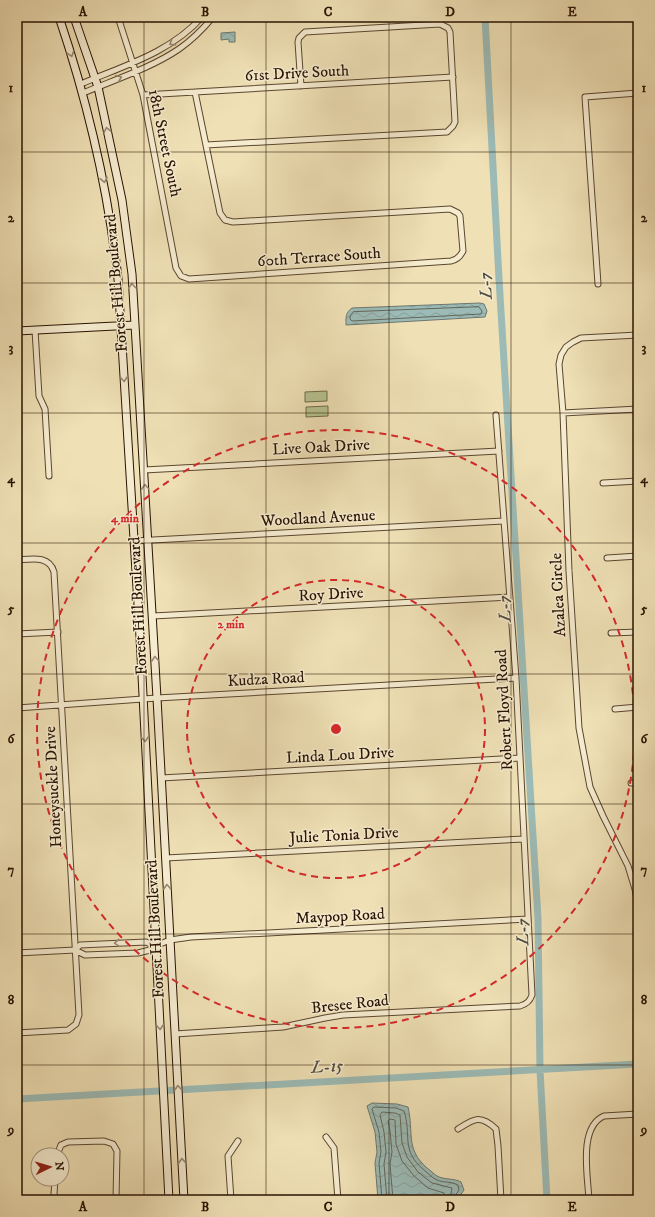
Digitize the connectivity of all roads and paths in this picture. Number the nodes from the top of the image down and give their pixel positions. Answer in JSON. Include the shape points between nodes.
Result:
{"nodes":[{"id":1,"x":59,"y":17,"type":"edge"},
{"id":2,"x":74,"y":17,"type":"edge"},
{"id":3,"x":118,"y":17,"type":"edge"},
{"id":4,"x":202,"y":17,"type":"edge"},
{"id":5,"x":213,"y":17,"type":"edge"},
{"id":6,"x":191,"y":28,"type":"junction"},
{"id":7,"x":197,"y":34,"type":"junction"},
{"id":8,"x":133,"y":63,"type":"junction"},
{"id":9,"x":135,"y":71,"type":"junction"},
{"id":10,"x":453,"y":76,"type":"junction"},
{"id":11,"x":95,"y":78,"type":"junction"},
{"id":12,"x":81,"y":84,"type":"junction"},
{"id":13,"x":301,"y":86,"type":"junction"},
{"id":14,"x":98,"y":87,"type":"junction"},
{"id":15,"x":195,"y":92,"type":"junction"},
{"id":16,"x":83,"y":93,"type":"junction"},
{"id":17,"x":638,"y":93,"type":"edge"},
{"id":18,"x":143,"y":95,"type":"junction"},
{"id":19,"x":206,"y":145,"type":"junction"},
{"id":20,"x":181,"y":276,"type":"joint"},
{"id":21,"x":598,"y":284,"type":"dead end"},
{"id":22,"x":121,"y":325,"type":"junction"},
{"id":23,"x":135,"y":325,"type":"junction"},
{"id":24,"x":35,"y":330,"type":"junction"},
{"id":25,"x":17,"y":331,"type":"edge"},
{"id":26,"x":638,"y":335,"type":"edge"},
{"id":27,"x":638,"y":409,"type":"edge"},
{"id":28,"x":563,"y":413,"type":"junction"},
{"id":29,"x":496,"y":415,"type":"dead end"},
{"id":30,"x":499,"y":451,"type":"junction"},
{"id":31,"x":144,"y":470,"type":"junction"},
{"id":32,"x":48,"y":476,"type":"dead end"},
{"id":33,"x":638,"y":481,"type":"edge"},
{"id":34,"x":603,"y":483,"type":"dead end"},
{"id":35,"x":503,"y":521,"type":"junction"},
{"id":36,"x":148,"y":540,"type":"junction"},
{"id":37,"x":134,"y":541,"type":"junction"},
{"id":38,"x":638,"y":556,"type":"edge"},
{"id":39,"x":607,"y":558,"type":"dead end"},
{"id":40,"x":17,"y":560,"type":"edge"},
{"id":41,"x":510,"y":597,"type":"junction"},
{"id":42,"x":153,"y":616,"type":"junction"},
{"id":43,"x":58,"y":632,"type":"junction"},
{"id":44,"x":638,"y":632,"type":"edge"},
{"id":45,"x":611,"y":633,"type":"dead end"},
{"id":46,"x":17,"y":634,"type":"edge"},
{"id":47,"x":516,"y":678,"type":"junction"},
{"id":48,"x":157,"y":698,"type":"junction"},
{"id":49,"x":143,"y":700,"type":"junction"},
{"id":50,"x":62,"y":706,"type":"junction"},
{"id":51,"x":638,"y":707,"type":"edge"},
{"id":52,"x":17,"y":708,"type":"edge"},
{"id":53,"x":615,"y":709,"type":"dead end"},
{"id":54,"x":520,"y":758,"type":"junction"},
{"id":55,"x":161,"y":778,"type":"junction"},
{"id":56,"x":631,"y":783,"type":"dead end"},
{"id":57,"x":638,"y":783,"type":"edge"},
{"id":58,"x":524,"y":839,"type":"junction"},
{"id":59,"x":166,"y":858,"type":"junction"},
{"id":60,"x":638,"y":906,"type":"edge"},
{"id":61,"x":528,"y":919,"type":"junction"},
{"id":62,"x":170,"y":940,"type":"junction"},
{"id":63,"x":155,"y":946,"type":"junction"},
{"id":64,"x":75,"y":950,"type":"junction"},
{"id":65,"x":17,"y":953,"type":"edge"},
{"id":66,"x":528,"y":1002,"type":"joint"},
{"id":67,"x":17,"y":1033,"type":"edge"},
{"id":68,"x":175,"y":1034,"type":"junction"},
{"id":69,"x":638,"y":1114,"type":"edge"},
{"id":70,"x":458,"y":1129,"type":"dead end"},
{"id":71,"x":326,"y":1137,"type":"dead end"},
{"id":72,"x":238,"y":1141,"type":"dead end"},
{"id":73,"x":61,"y":1147,"type":"edge"},
{"id":74,"x":54,"y":1187,"type":"edge"},
{"id":75,"x":55,"y":1200,"type":"edge"},
{"id":76,"x":116,"y":1200,"type":"edge"},
{"id":77,"x":169,"y":1200,"type":"edge"},
{"id":78,"x":184,"y":1200,"type":"edge"},
{"id":79,"x":231,"y":1200,"type":"edge"},
{"id":80,"x":338,"y":1200,"type":"edge"},
{"id":81,"x":501,"y":1200,"type":"edge"},
{"id":82,"x":589,"y":1200,"type":"edge"}],
"edges":[{"from":1,"to":12,"type":"main road","name":"Forest Hill Boulevard","one_way":true},
{"from":2,"to":11,"type":"main road","name":"Forest Hill Boulevard"},
{"from":3,"to":8,"type":"street","name":"18th Street South"},
{"from":4,"to":6,"type":"street"},
{"from":5,"to":7,"type":"street"},
{"from":6,"to":7,"type":"street"},
{"from":6,"to":8,"type":"street","one_way":true,"via":[[165,47]]},
{"from":7,"to":9,"type":"street","via":[[170,55]]},
{"from":8,"to":9,"type":"street","name":"18th Street South"},
{"from":8,"to":11,"type":"street"},
{"from":14,"to":9,"type":"street","one_way":true},
{"from":9,"to":18,"type":"street","name":"18th Street South"},
{"from":10,"to":13,"type":"street","name":"61st Drive South"},
{"from":10,"to":13,"type":"street","via":[[451,36],[448,28],[440,24],[310,32],[302,35],[298,42]]},
{"from":10,"to":19,"type":"street","via":[[455,122],[450,130],[443,133]]},
{"from":11,"to":12,"type":"street"},
{"from":11,"to":14,"type":"main road","name":"Forest Hill Boulevard"},
{"from":12,"to":16,"type":"main road","name":"Forest Hill Boulevard"},
{"from":13,"to":15,"type":"street","name":"61st Drive South"},
{"from":14,"to":16,"type":"street"},
{"from":23,"to":14,"type":"main road","name":"Forest Hill Boulevard","one_way":true,"via":[[132,274],[123,207]]},
{"from":15,"to":18,"type":"street","name":"61st Drive South"},
{"from":15,"to":19,"type":"street"},
{"from":16,"to":22,"type":"main road","name":"Forest Hill Boulevard","one_way":true,"via":[[108,205],[118,278]]},
{"from":17,"to":21,"type":"street","via":[[586,97]]},
{"from":18,"to":20,"type":"street","name":"18th Street South","via":[[176,268]]},
{"from":19,"to":20,"type":"street","name":"60th Terrace South","via":[[220,213],[225,220],[233,222],[450,209],[458,213],[461,221],[463,250],[458,258],[451,261],[189,279]]},
{"from":22,"to":23,"type":"main road"},
{"from":22,"to":24,"type":"main road"},
{"from":22,"to":37,"type":"main road","name":"Forest Hill Boulevard","one_way":true},
{"from":23,"to":31,"type":"main road","name":"Forest Hill Boulevard"},
{"from":24,"to":25,"type":"main road"},
{"from":24,"to":32,"type":"street","via":[[40,396],[45,409]]},
{"from":26,"to":28,"type":"street","name":"Azalea Circle","via":[[581,338],[566,348],[559,364]]},
{"from":27,"to":28,"type":"street"},
{"from":28,"to":60,"type":"street","name":"Azalea Circle","via":[[569,571],[579,728],[590,787],[628,866]]},
{"from":29,"to":30,"type":"street","name":"Robert Floyd Road"},
{"from":30,"to":31,"type":"street","name":"Live Oak Drive"},
{"from":30,"to":35,"type":"street","name":"Robert Floyd Road"},
{"from":36,"to":31,"type":"main road","name":"Forest Hill Boulevard","one_way":true},
{"from":33,"to":34,"type":"street"},
{"from":35,"to":36,"type":"street","name":"Woodland Avenue"},
{"from":35,"to":41,"type":"street","name":"Robert Floyd Road"},
{"from":36,"to":37,"type":"street","name":"Woodland Avenue"},
{"from":36,"to":42,"type":"main road","name":"Forest Hill Boulevard"},
{"from":37,"to":49,"type":"main road","name":"Forest Hill Boulevard"},
{"from":38,"to":39,"type":"street"},
{"from":40,"to":43,"type":"street","name":"Honeysuckle Drive","via":[[38,559],[50,564],[54,572]]},
{"from":41,"to":42,"type":"street","name":"Roy Drive"},
{"from":41,"to":47,"type":"street","name":"Robert Floyd Road"},
{"from":48,"to":42,"type":"main road","name":"Forest Hill Boulevard","one_way":true},
{"from":43,"to":46,"type":"street"},
{"from":43,"to":50,"type":"street","name":"Honeysuckle Drive"},
{"from":44,"to":45,"type":"street"},
{"from":47,"to":48,"type":"street","name":"Kudza Road"},
{"from":47,"to":54,"type":"street","name":"Robert Floyd Road"},
{"from":48,"to":49,"type":"street","name":"Kudza Road"},
{"from":48,"to":55,"type":"main road","name":"Forest Hill Boulevard"},
{"from":49,"to":50,"type":"street","name":"Kudza Road"},
{"from":49,"to":63,"type":"main road","name":"Forest Hill Boulevard","one_way":true},
{"from":50,"to":52,"type":"street","name":"Kudza Road"},
{"from":50,"to":64,"type":"street","name":"Honeysuckle Drive"},
{"from":51,"to":53,"type":"street"},
{"from":54,"to":55,"type":"street","name":"Linda Lou Drive"},
{"from":54,"to":58,"type":"street","name":"Robert Floyd Road"},
{"from":55,"to":59,"type":"main road","name":"Forest Hill Boulevard"},
{"from":56,"to":57,"type":"street"},
{"from":58,"to":59,"type":"street","name":"Julie Tonia Drive"},
{"from":58,"to":61,"type":"street","name":"Robert Floyd Road"},
{"from":62,"to":59,"type":"main road","name":"Forest Hill Boulevard","one_way":true},
{"from":61,"to":62,"type":"street","name":"Maypop Road"},
{"from":61,"to":66,"type":"street","name":"Robert Floyd Road","via":[[532,995]]},
{"from":62,"to":63,"type":"street","name":"Maypop Road"},
{"from":62,"to":68,"type":"main road","name":"Forest Hill Boulevard"},
{"from":63,"to":64,"type":"street","name":"Maypop Road","via":[[138,953],[85,955]]},
{"from":63,"to":64,"type":"street","name":"Maypop Road","one_way":true,"via":[[146,942],[88,944],[80,945]]},
{"from":63,"to":77,"type":"main road","name":"Forest Hill Boulevard","one_way":true},
{"from":64,"to":65,"type":"street","name":"Maypop Road"},
{"from":64,"to":67,"type":"street","name":"Honeysuckle Drive","via":[[78,1015],[76,1024],[68,1030]]},
{"from":66,"to":68,"type":"street","name":"Bresee Road","via":[[520,1006],[343,1015],[283,1027]]},
{"from":78,"to":68,"type":"main road","name":"Forest Hill Boulevard","one_way":true},
{"from":69,"to":82,"type":"street","via":[[604,1116],[594,1124],[587,1146]]},
{"from":70,"to":81,"type":"street","via":[[474,1120],[485,1120],[496,1129]]},
{"from":71,"to":80,"type":"street","via":[[334,1148]]},
{"from":72,"to":79,"type":"street","via":[[228,1156]]},
{"from":73,"to":76,"type":"street","via":[[68,1142],[104,1141],[113,1144],[117,1151]]},
{"from":74,"to":75,"type":"street"}]}
